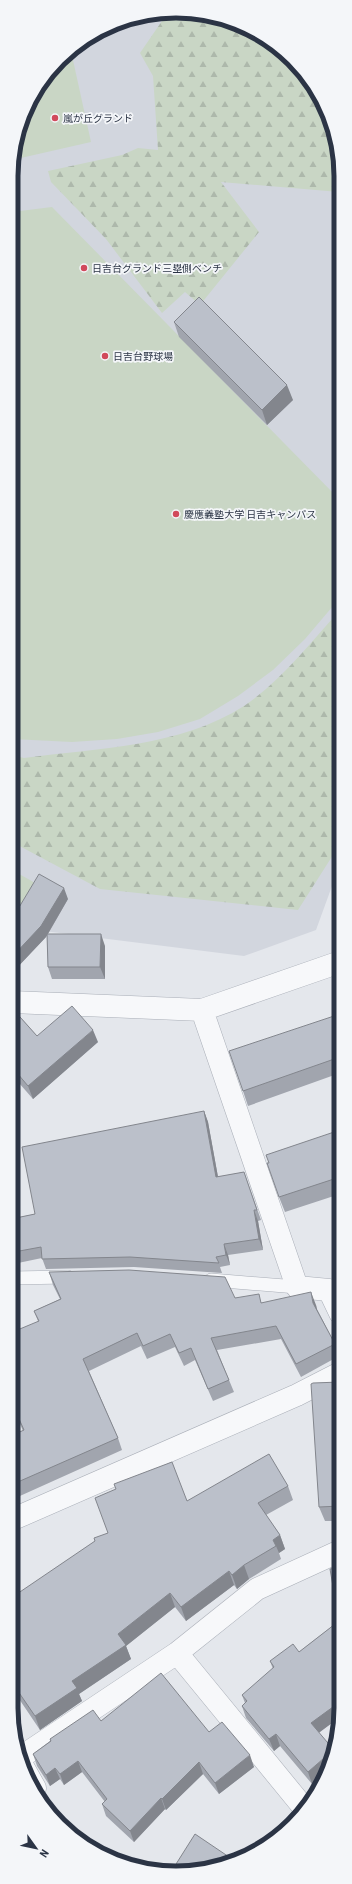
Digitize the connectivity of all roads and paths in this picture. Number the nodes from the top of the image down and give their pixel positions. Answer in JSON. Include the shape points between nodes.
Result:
{"nodes":[{"id":1,"x":334,"y":964,"type":"edge"},
{"id":2,"x":18,"y":1002,"type":"edge"},
{"id":3,"x":202,"y":1010,"type":"junction"},
{"id":4,"x":80,"y":1276,"type":"edge"},
{"id":5,"x":18,"y":1278,"type":"edge"},
{"id":6,"x":196,"y":1279,"type":"edge"},
{"id":7,"x":297,"y":1287,"type":"junction"},
{"id":8,"x":334,"y":1300,"type":"edge"},
{"id":9,"x":334,"y":1377,"type":"edge"},
{"id":10,"x":18,"y":1517,"type":"edge"},
{"id":11,"x":334,"y":1554,"type":"edge"},
{"id":12,"x":177,"y":1653,"type":"junction"},
{"id":13,"x":25,"y":1755,"type":"edge"},
{"id":14,"x":301,"y":1804,"type":"edge"}],
"edges":[{"from":1,"to":3,"type":"street"},
{"from":2,"to":3,"type":"street"},
{"from":3,"to":7,"type":"street"},
{"from":4,"to":5,"type":"lane"},
{"from":6,"to":7,"type":"lane"},
{"from":7,"to":8,"type":"street","via":[[329,1290]]},
{"from":9,"to":10,"type":"street"},
{"from":11,"to":12,"type":"street","via":[[257,1589]]},
{"from":12,"to":13,"type":"street"},
{"from":12,"to":14,"type":"street"}]}
